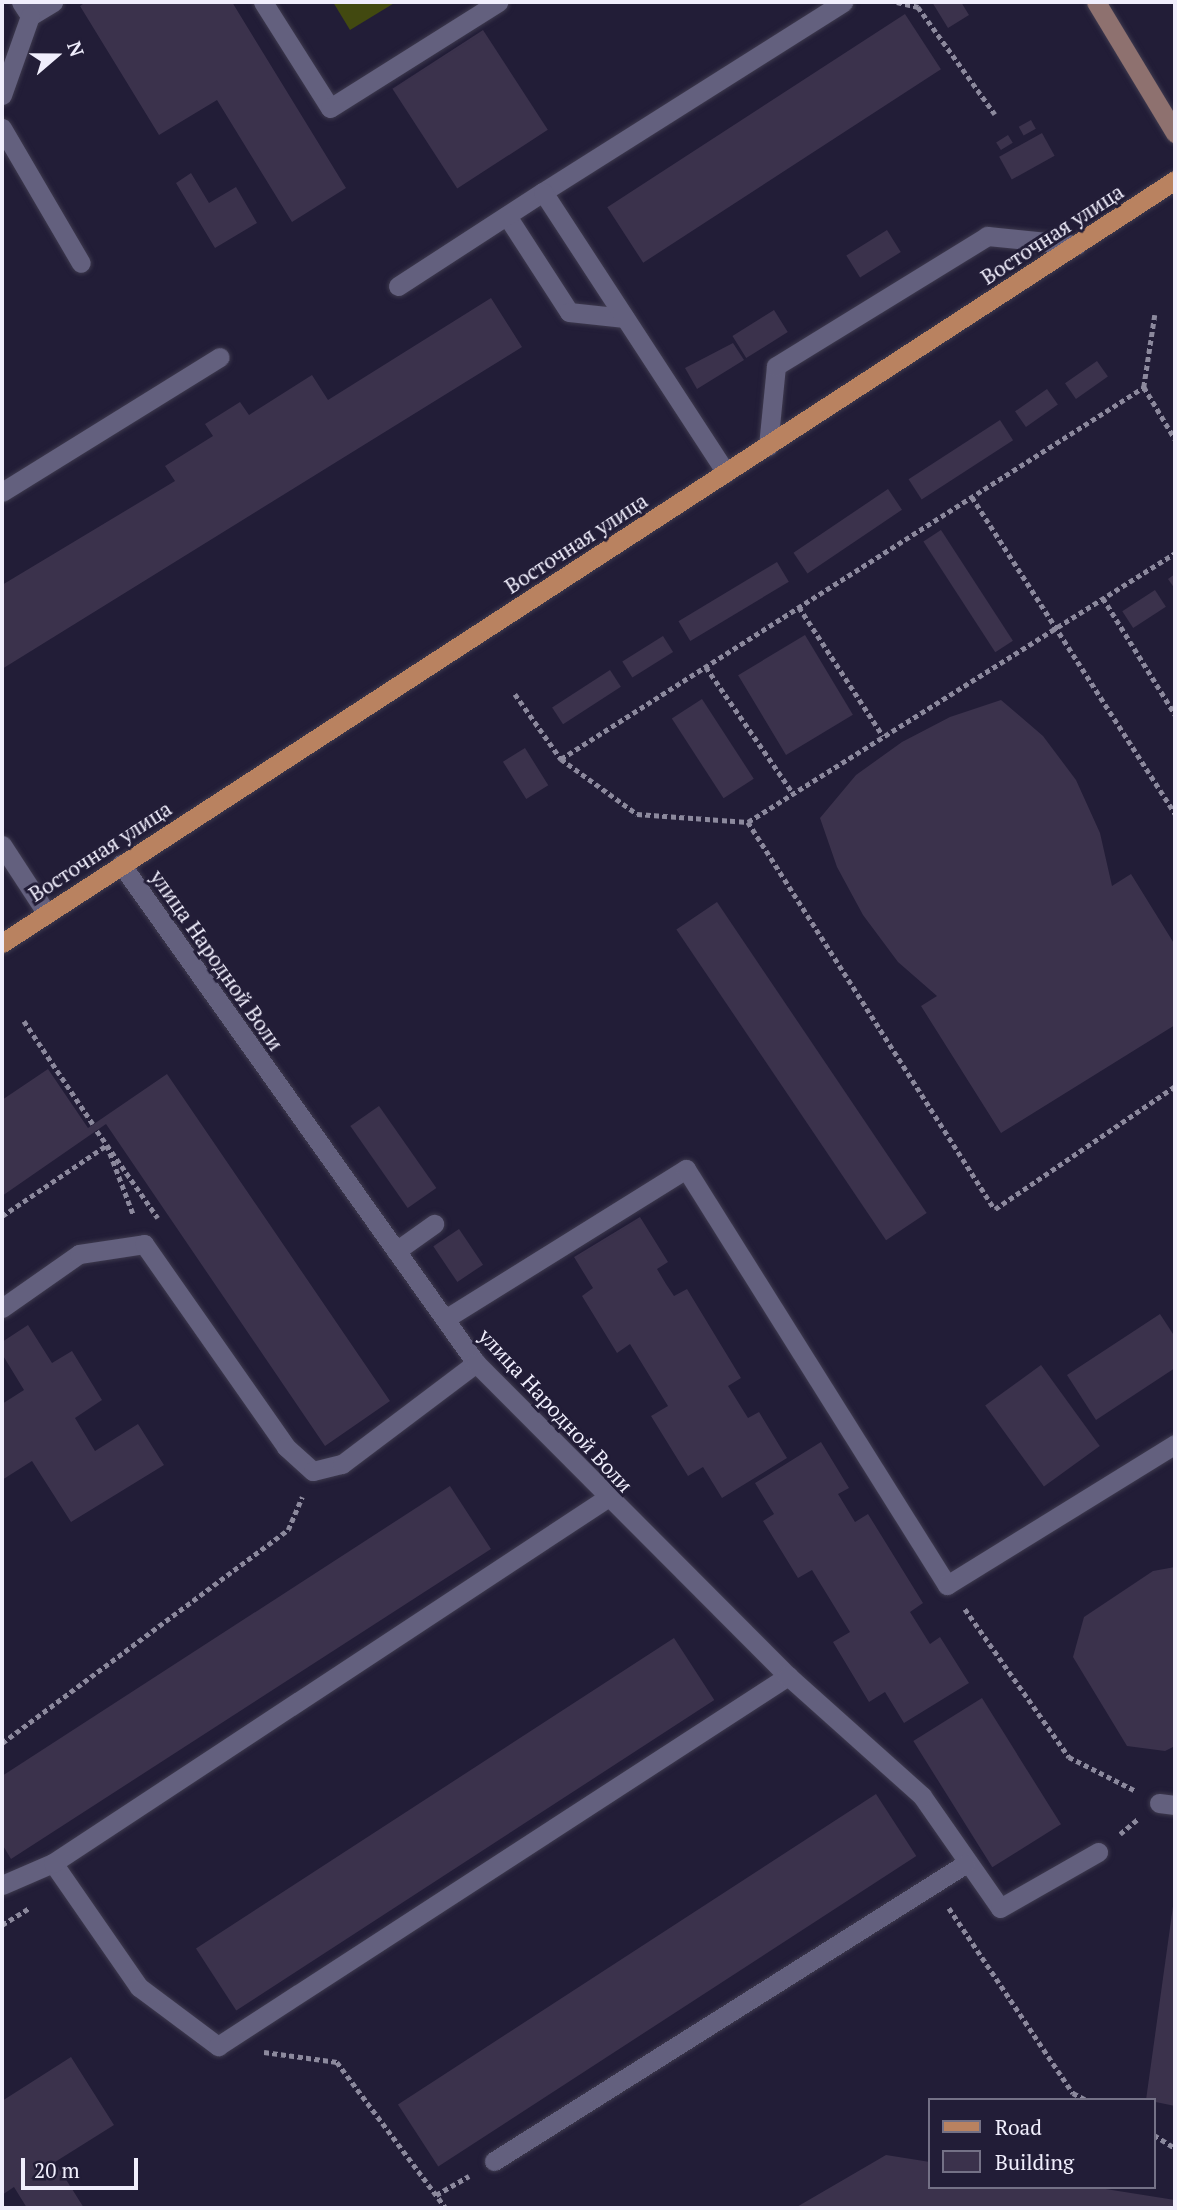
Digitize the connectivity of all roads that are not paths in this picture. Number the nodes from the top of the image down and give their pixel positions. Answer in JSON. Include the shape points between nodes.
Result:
{"nodes":[{"id":1,"x":53,"y":2,"type":"edge"},
{"id":2,"x":263,"y":2,"type":"edge"},
{"id":3,"x":498,"y":2,"type":"edge"},
{"id":4,"x":843,"y":2,"type":"edge"},
{"id":5,"x":1096,"y":2,"type":"edge"},
{"id":6,"x":26,"y":9,"type":"edge"},
{"id":7,"x":2,"y":95,"type":"edge"},
{"id":8,"x":2,"y":128,"type":"edge"},
{"id":9,"x":1175,"y":133,"type":"edge"},
{"id":10,"x":1175,"y":180,"type":"edge"},
{"id":11,"x":543,"y":192,"type":"junction"},
{"id":12,"x":507,"y":216,"type":"junction"},
{"id":13,"x":1077,"y":245,"type":"junction"},
{"id":14,"x":81,"y":263,"type":"dead end"},
{"id":15,"x":398,"y":286,"type":"dead end"},
{"id":16,"x":625,"y":318,"type":"junction"},
{"id":17,"x":220,"y":357,"type":"dead end"},
{"id":18,"x":768,"y":446,"type":"junction"},
{"id":19,"x":726,"y":473,"type":"junction"},
{"id":20,"x":2,"y":492,"type":"edge"},
{"id":21,"x":2,"y":845,"type":"edge"},
{"id":22,"x":121,"y":864,"type":"junction"},
{"id":23,"x":47,"y":914,"type":"junction"},
{"id":24,"x":2,"y":943,"type":"edge"},
{"id":25,"x":434,"y":1224,"type":"dead end"},
{"id":26,"x":396,"y":1251,"type":"junction"},
{"id":27,"x":2,"y":1308,"type":"edge"},
{"id":28,"x":445,"y":1319,"type":"junction"},
{"id":29,"x":475,"y":1363,"type":"junction"},
{"id":30,"x":1175,"y":1444,"type":"edge"},
{"id":31,"x":607,"y":1498,"type":"junction"},
{"id":32,"x":788,"y":1676,"type":"junction"},
{"id":33,"x":1098,"y":1852,"type":"road end"},
{"id":34,"x":53,"y":1863,"type":"junction"},
{"id":35,"x":965,"y":1864,"type":"junction"},
{"id":36,"x":2,"y":1885,"type":"edge"},
{"id":37,"x":494,"y":2161,"type":"road end"}],
"edges":[{"from":1,"to":6,"type":"street"},
{"from":2,"to":3,"type":"street","via":[[330,108]]},
{"from":4,"to":11,"type":"street"},
{"from":5,"to":9,"type":"main road"},
{"from":6,"to":7,"type":"street"},
{"from":8,"to":14,"type":"street"},
{"from":10,"to":13,"type":"main road","name":"Восточная улица"},
{"from":11,"to":12,"type":"street"},
{"from":11,"to":16,"type":"street"},
{"from":12,"to":15,"type":"street"},
{"from":12,"to":16,"type":"street","via":[[569,312]]},
{"from":13,"to":18,"type":"main road","name":"Восточная улица"},
{"from":13,"to":18,"type":"street","via":[[987,236],[776,366]]},
{"from":16,"to":19,"type":"street"},
{"from":17,"to":20,"type":"street"},
{"from":18,"to":19,"type":"main road","name":"Восточная улица"},
{"from":19,"to":22,"type":"main road","name":"Восточная улица"},
{"from":21,"to":23,"type":"street"},
{"from":22,"to":23,"type":"main road","name":"Восточная улица"},
{"from":22,"to":26,"type":"street","name":"улица Народной Воли"},
{"from":23,"to":24,"type":"main road","name":"Восточная улица"},
{"from":25,"to":26,"type":"street"},
{"from":26,"to":28,"type":"street","name":"улица Народной Воли"},
{"from":27,"to":29,"type":"street","via":[[79,1254],[144,1244],[286,1447],[313,1471],[342,1464]]},
{"from":28,"to":29,"type":"street","name":"улица Народной Воли"},
{"from":28,"to":30,"type":"street","via":[[686,1170],[947,1585]]},
{"from":29,"to":31,"type":"street","name":"улица Народной Воли"},
{"from":31,"to":32,"type":"street","name":"улица Народной Воли"},
{"from":31,"to":34,"type":"street"},
{"from":32,"to":34,"type":"street","via":[[218,2046],[139,1987]]},
{"from":32,"to":35,"type":"street","name":"улица Народной Воли","via":[[922,1796]]},
{"from":33,"to":35,"type":"street","name":"улица Народной Воли","via":[[1000,1908]]},
{"from":34,"to":36,"type":"street"},
{"from":35,"to":37,"type":"street"}]}
